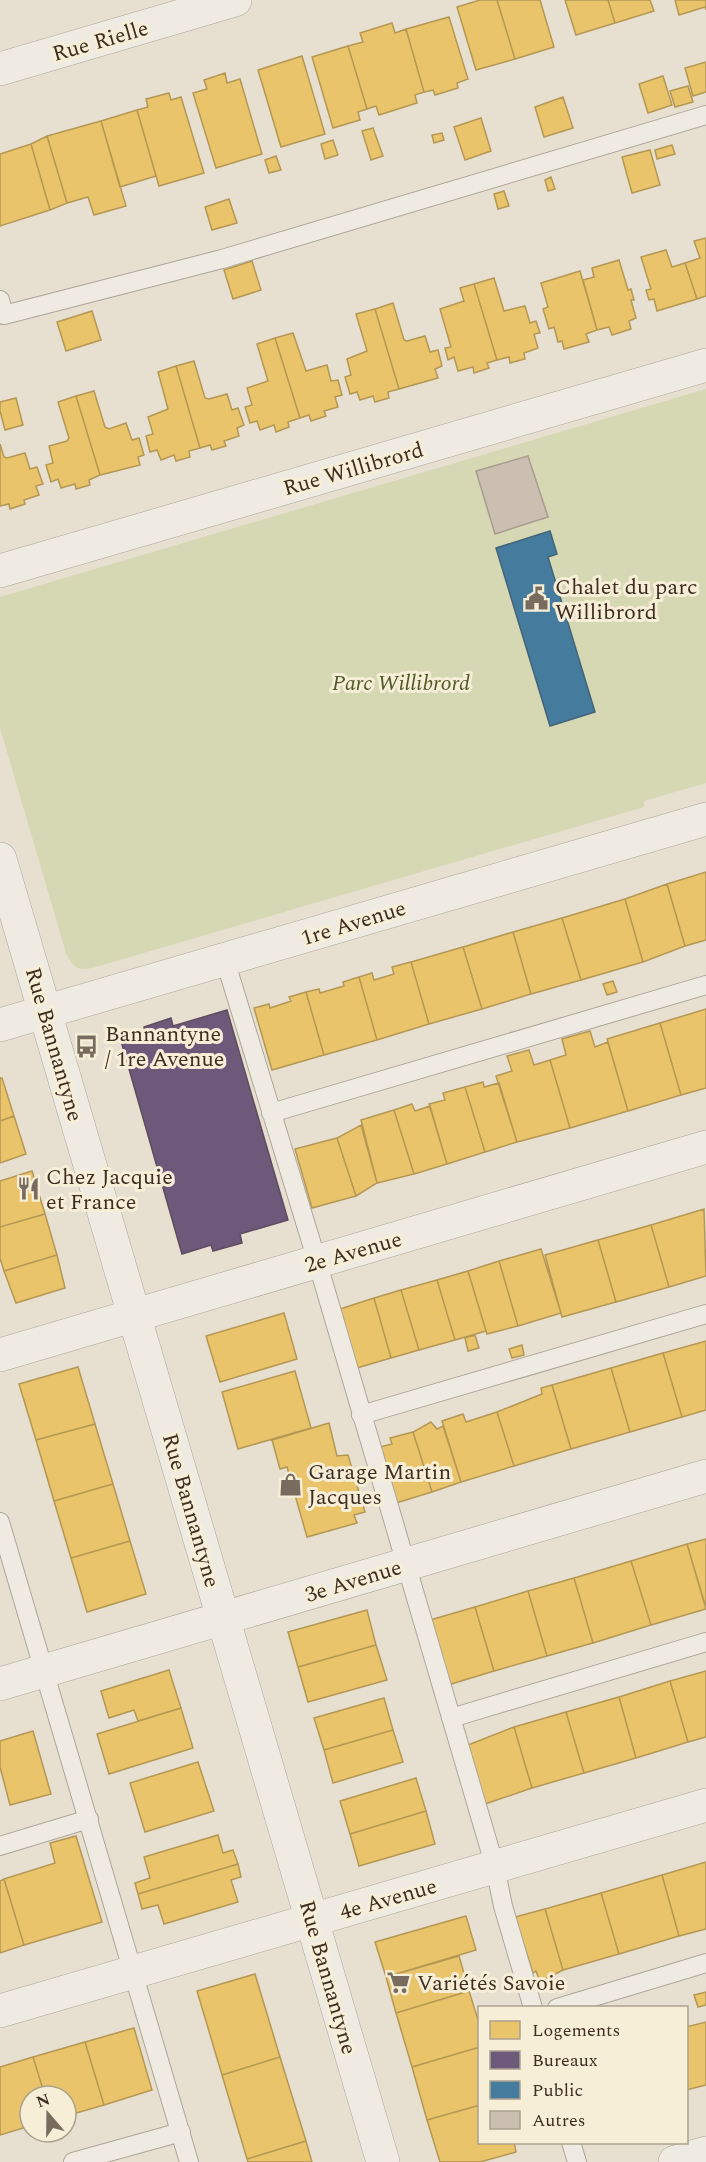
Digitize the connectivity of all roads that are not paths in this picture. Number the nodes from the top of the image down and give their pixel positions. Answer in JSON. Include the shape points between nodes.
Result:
{"nodes":[{"id":1,"x":236,"y":0,"type":"edge"},
{"id":2,"x":0,"y":69,"type":"edge"},
{"id":3,"x":706,"y":115,"type":"edge"},
{"id":4,"x":0,"y":300,"type":"edge"},
{"id":5,"x":706,"y":365,"type":"edge"},
{"id":6,"x":0,"y":571,"type":"edge"},
{"id":7,"x":706,"y":819,"type":"edge"},
{"id":8,"x":0,"y":859,"type":"edge"},
{"id":9,"x":225,"y":960,"type":"junction"},
{"id":10,"x":706,"y":985,"type":"edge"},
{"id":11,"x":45,"y":1013,"type":"junction"},
{"id":12,"x":0,"y":1025,"type":"edge"},
{"id":13,"x":271,"y":1113,"type":"junction"},
{"id":14,"x":706,"y":1147,"type":"edge"},
{"id":15,"x":317,"y":1261,"type":"junction"},
{"id":16,"x":706,"y":1314,"type":"edge"},
{"id":17,"x":135,"y":1315,"type":"junction"},
{"id":18,"x":0,"y":1355,"type":"edge"},
{"id":19,"x":361,"y":1415,"type":"junction"},
{"id":20,"x":706,"y":1476,"type":"edge"},
{"id":21,"x":0,"y":1522,"type":"edge"},
{"id":22,"x":406,"y":1565,"type":"junction"},
{"id":23,"x":224,"y":1619,"type":"junction"},
{"id":24,"x":706,"y":1642,"type":"edge"},
{"id":25,"x":45,"y":1670,"type":"junction"},
{"id":26,"x":0,"y":1684,"type":"edge"},
{"id":27,"x":451,"y":1718,"type":"junction"},
{"id":28,"x":706,"y":1805,"type":"edge"},
{"id":29,"x":89,"y":1819,"type":"junction"},
{"id":30,"x":0,"y":1846,"type":"edge"},
{"id":31,"x":495,"y":1867,"type":"junction"},
{"id":32,"x":312,"y":1920,"type":"junction"},
{"id":33,"x":706,"y":1964,"type":"edge"},
{"id":34,"x":134,"y":1972,"type":"junction"},
{"id":35,"x":533,"y":2006,"type":"edge"},
{"id":36,"x":560,"y":2006,"type":"edge"},
{"id":37,"x":0,"y":2011,"type":"edge"},
{"id":38,"x":181,"y":2132,"type":"junction"},
{"id":39,"x":572,"y":2144,"type":"edge"},
{"id":40,"x":706,"y":2153,"type":"edge"},
{"id":41,"x":74,"y":2162,"type":"edge"},
{"id":42,"x":189,"y":2162,"type":"edge"},
{"id":43,"x":383,"y":2162,"type":"edge"},
{"id":44,"x":577,"y":2162,"type":"edge"},
{"id":45,"x":675,"y":2162,"type":"edge"}],
"edges":[{"from":1,"to":2,"type":"street","name":"Rue Rielle"},
{"from":3,"to":4,"type":"lane","via":[[211,262],[4,315]]},
{"from":5,"to":6,"type":"street","name":"Rue Willibrord"},
{"from":7,"to":9,"type":"street","name":"1re Avenue"},
{"from":8,"to":11,"type":"street","name":"Rue Bannantyne"},
{"from":9,"to":11,"type":"street","name":"1re Avenue"},
{"from":9,"to":13,"type":"lane"},
{"from":10,"to":13,"type":"lane"},
{"from":11,"to":12,"type":"street","name":"1re Avenue"},
{"from":11,"to":17,"type":"street","name":"Rue Bannantyne"},
{"from":13,"to":15,"type":"lane"},
{"from":14,"to":15,"type":"street","name":"2e Avenue"},
{"from":15,"to":17,"type":"street","name":"2e Avenue"},
{"from":15,"to":19,"type":"lane"},
{"from":16,"to":19,"type":"lane"},
{"from":17,"to":18,"type":"street","name":"2e Avenue"},
{"from":17,"to":23,"type":"street","name":"Rue Bannantyne"},
{"from":19,"to":22,"type":"lane"},
{"from":20,"to":22,"type":"street","name":"3e Avenue"},
{"from":21,"to":25,"type":"lane"},
{"from":22,"to":23,"type":"street","name":"3e Avenue"},
{"from":22,"to":27,"type":"lane"},
{"from":23,"to":25,"type":"street","name":"3e Avenue"},
{"from":23,"to":32,"type":"street","name":"Rue Bannantyne"},
{"from":24,"to":27,"type":"lane"},
{"from":25,"to":26,"type":"street","name":"3e Avenue"},
{"from":25,"to":29,"type":"lane"},
{"from":27,"to":31,"type":"lane"},
{"from":28,"to":31,"type":"street","name":"4e Avenue"},
{"from":29,"to":30,"type":"lane"},
{"from":29,"to":34,"type":"lane"},
{"from":31,"to":32,"type":"street","name":"4e Avenue"},
{"from":31,"to":35,"type":"lane"},
{"from":32,"to":34,"type":"street","name":"4e Avenue"},
{"from":32,"to":43,"type":"street","name":"Rue Bannantyne"},
{"from":33,"to":36,"type":"lane"},
{"from":34,"to":37,"type":"street","name":"4e Avenue"},
{"from":34,"to":38,"type":"lane"},
{"from":38,"to":41,"type":"lane"},
{"from":38,"to":42,"type":"lane"},
{"from":39,"to":44,"type":"lane"},
{"from":40,"to":45,"type":"street"}]}
